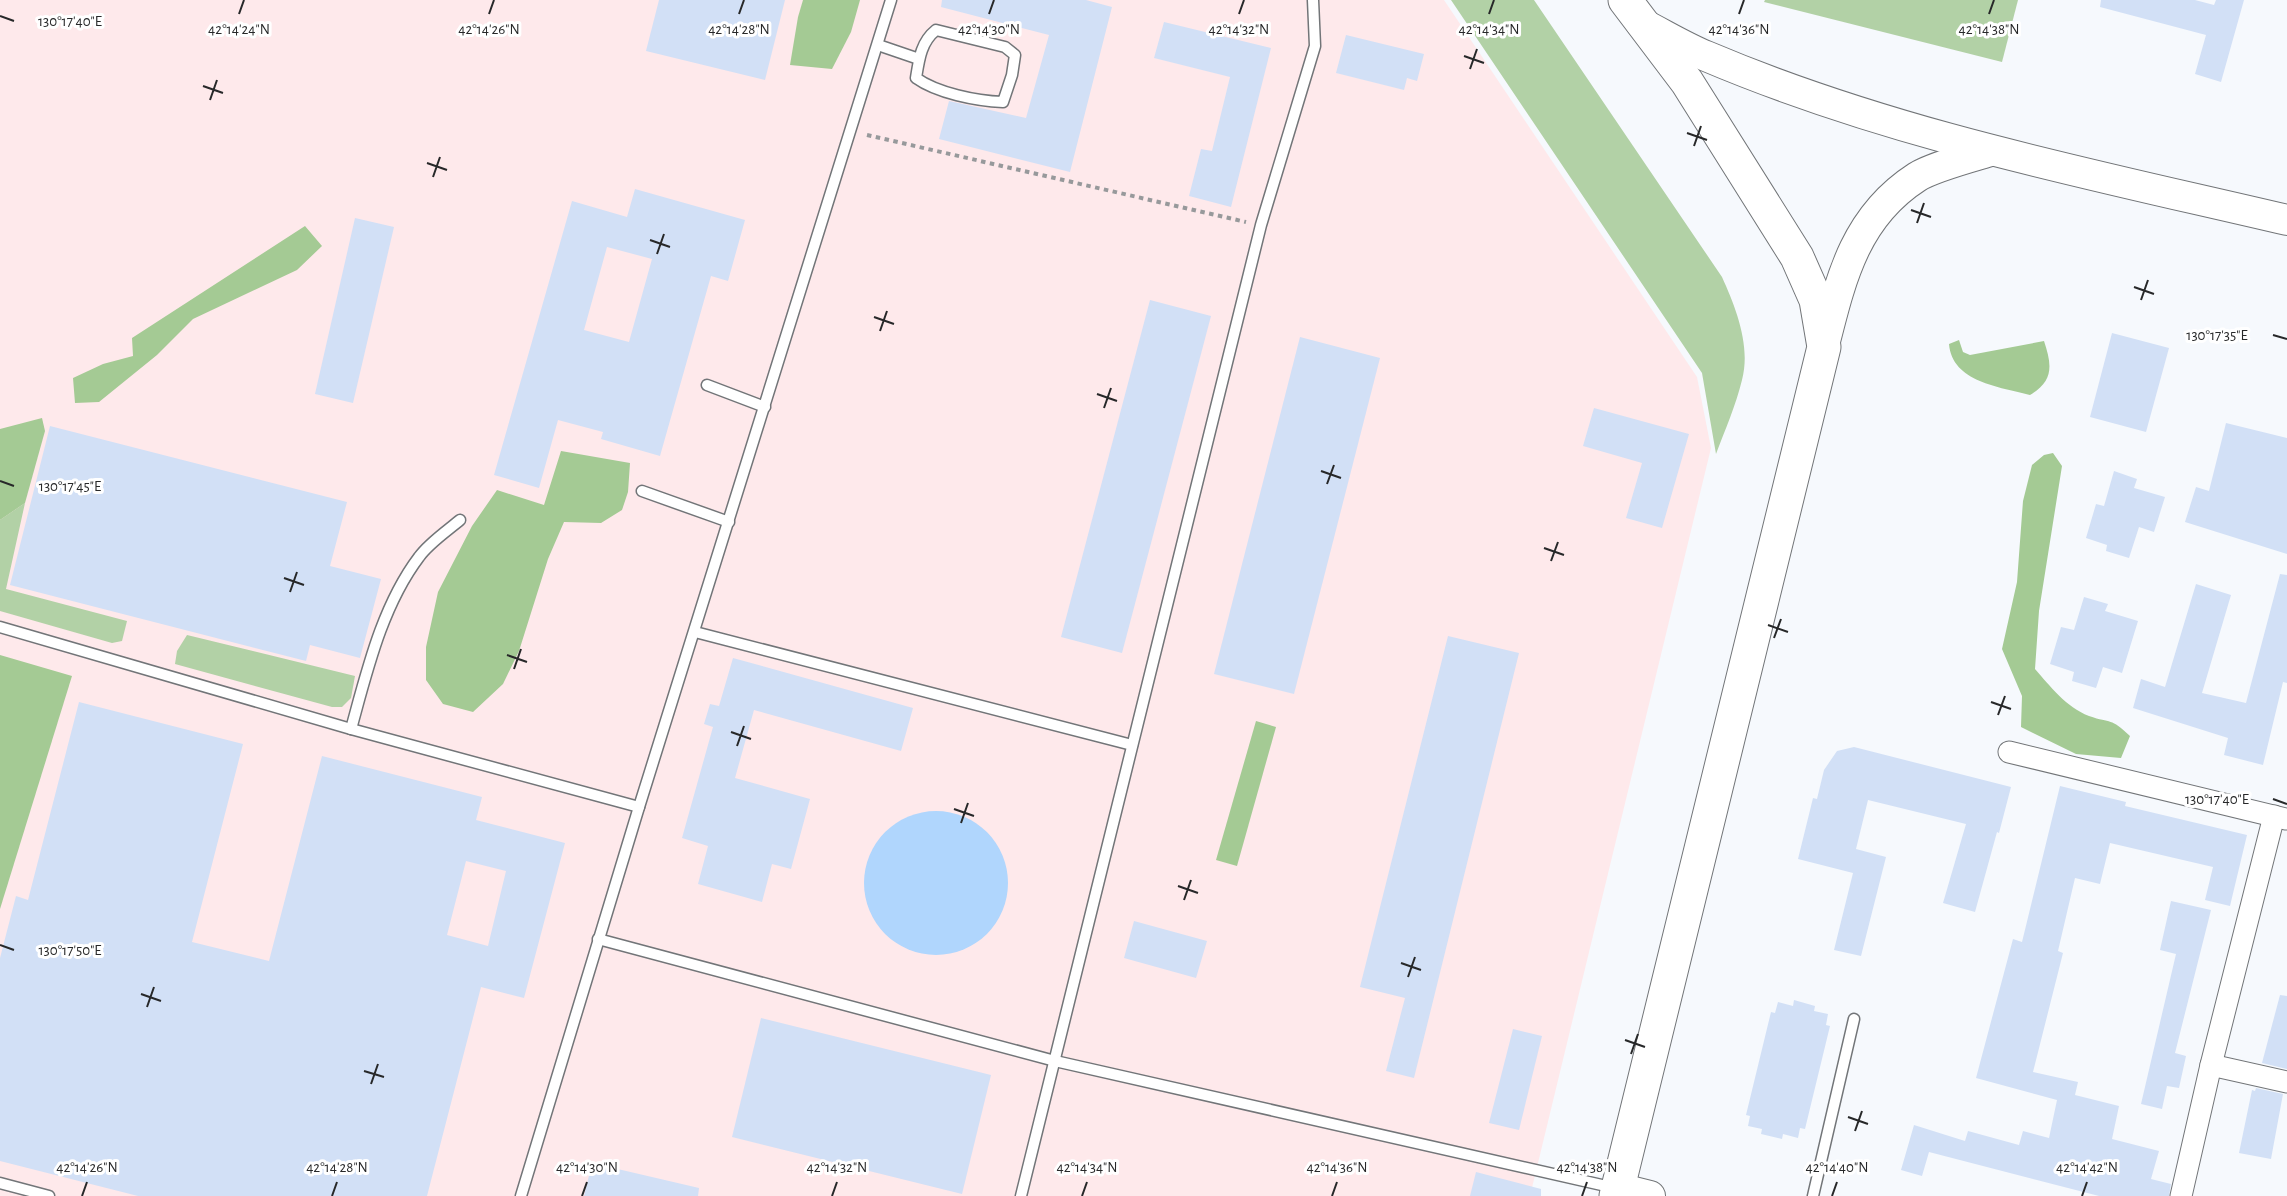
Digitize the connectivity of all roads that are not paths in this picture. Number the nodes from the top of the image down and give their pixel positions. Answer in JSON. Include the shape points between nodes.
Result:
{"nodes":[{"id":1,"x":891,"y":0,"type":"edge"},
{"id":2,"x":1313,"y":0,"type":"edge"},
{"id":3,"x":1633,"y":12,"type":"edge"},
{"id":4,"x":878,"y":45,"type":"junction"},
{"id":5,"x":919,"y":59,"type":"junction"},
{"id":6,"x":1991,"y":151,"type":"junction"},
{"id":7,"x":2287,"y":220,"type":"edge"},
{"id":8,"x":1824,"y":347,"type":"junction"},
{"id":9,"x":707,"y":385,"type":"dead end"},
{"id":10,"x":765,"y":407,"type":"junction"},
{"id":11,"x":642,"y":491,"type":"dead end"},
{"id":12,"x":460,"y":520,"type":"dead end"},
{"id":13,"x":729,"y":522,"type":"junction"},
{"id":14,"x":0,"y":627,"type":"edge"},
{"id":15,"x":695,"y":632,"type":"junction"},
{"id":16,"x":351,"y":729,"type":"junction"},
{"id":17,"x":1132,"y":745,"type":"junction"},
{"id":18,"x":2009,"y":752,"type":"dead end"},
{"id":19,"x":639,"y":807,"type":"junction"},
{"id":20,"x":2281,"y":818,"type":"edge"},
{"id":21,"x":598,"y":939,"type":"junction"},
{"id":22,"x":1854,"y":1019,"type":"dead end"},
{"id":23,"x":1054,"y":1061,"type":"junction"},
{"id":24,"x":2211,"y":1065,"type":"junction"},
{"id":25,"x":2287,"y":1082,"type":"edge"},
{"id":26,"x":0,"y":1183,"type":"edge"},
{"id":27,"x":1617,"y":1192,"type":"edge"},
{"id":28,"x":49,"y":1196,"type":"edge"},
{"id":29,"x":521,"y":1196,"type":"edge"},
{"id":30,"x":1021,"y":1196,"type":"edge"},
{"id":31,"x":1650,"y":1196,"type":"edge"},
{"id":32,"x":1813,"y":1196,"type":"edge"},
{"id":33,"x":2181,"y":1196,"type":"edge"}],
"edges":[{"from":1,"to":4,"type":"lane"},
{"from":2,"to":17,"type":"lane","via":[[1315,46],[1261,225]]},
{"from":3,"to":6,"type":"main road","via":[[1705,56],[1830,103]]},
{"from":3,"to":8,"type":"highway","via":[[1687,82],[1797,257],[1816,300]]},
{"from":4,"to":5,"type":"lane"},
{"from":4,"to":10,"type":"lane"},
{"from":5,"to":5,"type":"lane","via":[[926,38],[936,30],[1005,47],[1015,55],[1003,102],[988,102],[928,86],[916,78]]},
{"from":6,"to":7,"type":"main road"},
{"from":6,"to":8,"type":"main road","via":[[1919,176],[1872,219],[1852,252],[1839,286]]},
{"from":8,"to":27,"type":"highway"},
{"from":9,"to":10,"type":"lane"},
{"from":10,"to":13,"type":"lane"},
{"from":11,"to":13,"type":"lane"},
{"from":12,"to":16,"type":"lane","via":[[420,556],[394,599],[367,670]]},
{"from":13,"to":15,"type":"lane"},
{"from":14,"to":16,"type":"lane"},
{"from":15,"to":17,"type":"lane"},
{"from":15,"to":19,"type":"lane"},
{"from":16,"to":19,"type":"lane"},
{"from":17,"to":23,"type":"lane"},
{"from":18,"to":20,"type":"street"},
{"from":19,"to":21,"type":"lane"},
{"from":20,"to":24,"type":"street"},
{"from":21,"to":23,"type":"lane"},
{"from":21,"to":29,"type":"lane"},
{"from":22,"to":32,"type":"lane"},
{"from":23,"to":27,"type":"lane"},
{"from":23,"to":30,"type":"lane"},
{"from":24,"to":25,"type":"street"},
{"from":24,"to":33,"type":"street"},
{"from":26,"to":28,"type":"lane"},
{"from":27,"to":31,"type":"main road"}]}
